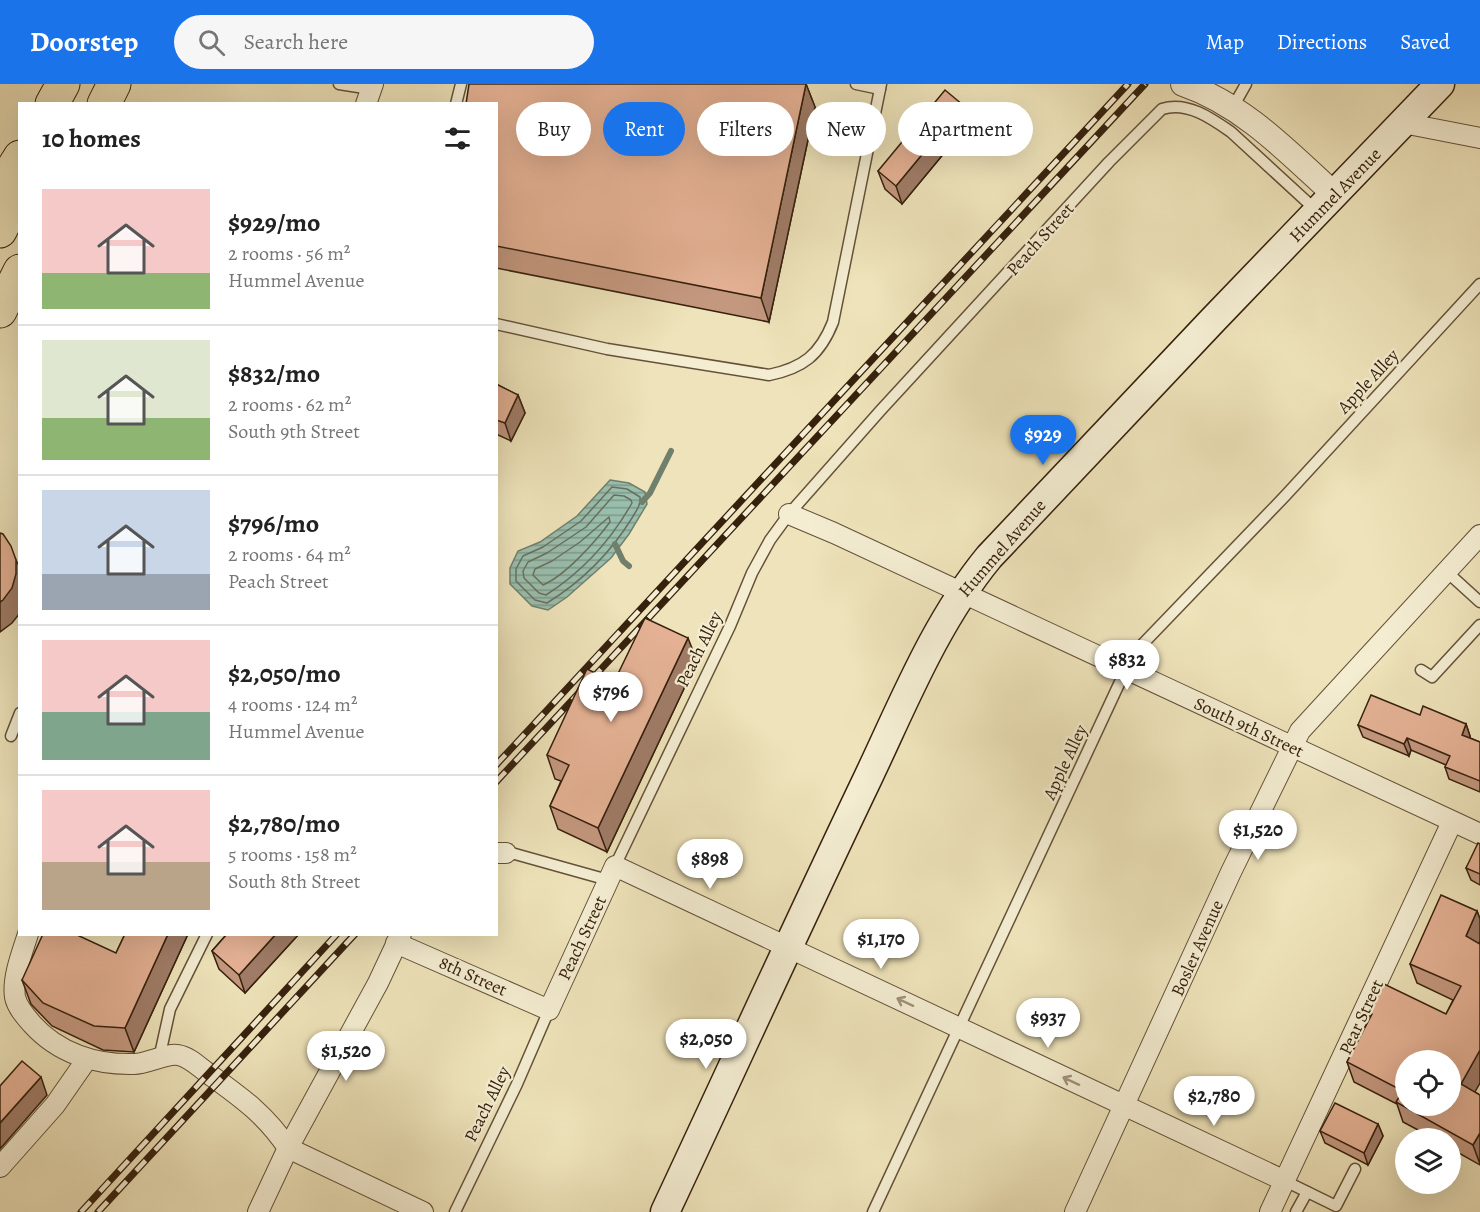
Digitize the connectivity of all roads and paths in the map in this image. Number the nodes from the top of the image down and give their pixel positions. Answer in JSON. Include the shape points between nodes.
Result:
{"nodes":[{"id":1,"x":63,"y":84,"type":"edge"},
{"id":2,"x":74,"y":84,"type":"edge"},
{"id":3,"x":114,"y":84,"type":"edge"},
{"id":4,"x":339,"y":84,"type":"edge"},
{"id":5,"x":461,"y":84,"type":"edge"},
{"id":6,"x":855,"y":84,"type":"edge"},
{"id":7,"x":1183,"y":84,"type":"edge"},
{"id":8,"x":1246,"y":84,"type":"edge"},
{"id":9,"x":1440,"y":84,"type":"edge"},
{"id":10,"x":880,"y":87,"type":"edge"},
{"id":11,"x":370,"y":92,"type":"edge"},
{"id":12,"x":53,"y":102,"type":"edge"},
{"id":13,"x":65,"y":102,"type":"edge"},
{"id":14,"x":105,"y":102,"type":"edge"},
{"id":15,"x":456,"y":102,"type":"edge"},
{"id":16,"x":1233,"y":107,"type":"junction"},
{"id":17,"x":1403,"y":123,"type":"junction"},
{"id":18,"x":1480,"y":138,"type":"edge"},
{"id":19,"x":18,"y":160,"type":"edge"},
{"id":20,"x":0,"y":189,"type":"edge"},
{"id":21,"x":18,"y":196,"type":"edge"},
{"id":22,"x":1326,"y":204,"type":"junction"},
{"id":23,"x":0,"y":231,"type":"edge"},
{"id":24,"x":18,"y":275,"type":"edge"},
{"id":25,"x":1480,"y":284,"type":"edge"},
{"id":26,"x":0,"y":310,"type":"edge"},
{"id":27,"x":498,"y":324,"type":"edge"},
{"id":28,"x":789,"y":514,"type":"junction"},
{"id":29,"x":1480,"y":535,"type":"edge"},
{"id":30,"x":1447,"y":572,"type":"junction"},
{"id":31,"x":961,"y":593,"type":"junction"},
{"id":32,"x":1480,"y":602,"type":"edge"},
{"id":33,"x":1480,"y":625,"type":"edge"},
{"id":34,"x":1126,"y":669,"type":"junction"},
{"id":35,"x":1421,"y":669,"type":"dead end"},
{"id":36,"x":18,"y":718,"type":"edge"},
{"id":37,"x":11,"y":736,"type":"dead end"},
{"id":38,"x":1292,"y":747,"type":"junction"},
{"id":39,"x":1452,"y":822,"type":"junction"},
{"id":40,"x":1480,"y":834,"type":"edge"},
{"id":41,"x":502,"y":853,"type":"edge"},
{"id":42,"x":612,"y":873,"type":"junction"},
{"id":43,"x":27,"y":936,"type":"edge"},
{"id":44,"x":206,"y":936,"type":"edge"},
{"id":45,"x":398,"y":939,"type":"edge"},
{"id":46,"x":789,"y":947,"type":"junction"},
{"id":47,"x":549,"y":1010,"type":"junction"},
{"id":48,"x":958,"y":1027,"type":"junction"},
{"id":49,"x":87,"y":1059,"type":"junction"},
{"id":50,"x":159,"y":1059,"type":"junction"},
{"id":51,"x":1124,"y":1104,"type":"junction"},
{"id":52,"x":288,"y":1148,"type":"junction"},
{"id":53,"x":0,"y":1167,"type":"edge"},
{"id":54,"x":1355,"y":1169,"type":"dead end"},
{"id":55,"x":1285,"y":1181,"type":"junction"},
{"id":56,"x":1307,"y":1192,"type":"junction"},
{"id":57,"x":258,"y":1212,"type":"edge"},
{"id":58,"x":423,"y":1212,"type":"edge"},
{"id":59,"x":455,"y":1212,"type":"edge"},
{"id":60,"x":665,"y":1212,"type":"edge"},
{"id":61,"x":873,"y":1212,"type":"edge"},
{"id":62,"x":1075,"y":1212,"type":"edge"},
{"id":63,"x":1270,"y":1212,"type":"edge"},
{"id":64,"x":1296,"y":1212,"type":"edge"}],
"edges":[{"from":1,"to":12,"type":"highway"},
{"from":2,"to":13,"type":"highway"},
{"from":3,"to":14,"type":"highway"},
{"from":4,"to":11,"type":"lane"},
{"from":5,"to":15,"type":"lane"},
{"from":6,"to":10,"type":"lane"},
{"from":7,"to":16,"type":"street"},
{"from":8,"to":16,"type":"lane"},
{"from":9,"to":17,"type":"main road","name":"Hummel Avenue"},
{"from":10,"to":27,"type":"lane","via":[[833,322],[818,351],[804,363],[769,375],[607,349]]},
{"from":16,"to":22,"type":"street","via":[[1262,129]]},
{"from":17,"to":18,"type":"street"},
{"from":17,"to":22,"type":"main road","name":"Hummel Avenue"},
{"from":19,"to":20,"type":"highway"},
{"from":21,"to":23,"type":"highway"},
{"from":22,"to":28,"type":"lane","name":"Peach Street","via":[[1220,124],[1182,107],[1162,109]]},
{"from":22,"to":31,"type":"main road","name":"Hummel Avenue","via":[[989,557]]},
{"from":24,"to":26,"type":"highway"},
{"from":25,"to":34,"type":"lane","name":"Apple Alley","via":[[1137,650]]},
{"from":28,"to":31,"type":"street","name":"South 9th Street"},
{"from":28,"to":42,"type":"lane","name":"Peach Alley","via":[[752,573]]},
{"from":29,"to":30,"type":"street","name":"Bosler Avenue"},
{"from":30,"to":32,"type":"lane"},
{"from":30,"to":38,"type":"street","name":"Bosler Avenue","via":[[1300,731]]},
{"from":31,"to":34,"type":"street","name":"South 9th Street"},
{"from":31,"to":46,"type":"main road","name":"Hummel Avenue","via":[[937,635]]},
{"from":33,"to":35,"type":"lane","via":[[1432,677]]},
{"from":34,"to":38,"type":"street","name":"South 9th Street"},
{"from":34,"to":48,"type":"lane","name":"Apple Alley"},
{"from":36,"to":37,"type":"lane"},
{"from":38,"to":39,"type":"street","name":"South 9th Street"},
{"from":38,"to":51,"type":"street","name":"Bosler Avenue"},
{"from":39,"to":40,"type":"street","name":"South 9th Street"},
{"from":39,"to":55,"type":"street","name":"Pear Street"},
{"from":41,"to":42,"type":"lane"},
{"from":42,"to":46,"type":"street"},
{"from":42,"to":47,"type":"street","name":"Peach Street"},
{"from":43,"to":49,"type":"street","via":[[15,986],[24,1016],[58,1047]]},
{"from":44,"to":50,"type":"lane","via":[[170,1008]]},
{"from":45,"to":47,"type":"street","name":"8th Street"},
{"from":45,"to":52,"type":"street"},
{"from":48,"to":46,"type":"street","one_way":true},
{"from":46,"to":60,"type":"main road","name":"Hummel Avenue"},
{"from":47,"to":59,"type":"lane","name":"Peach Alley"},
{"from":51,"to":48,"type":"street","one_way":true},
{"from":48,"to":61,"type":"lane","name":"Apple Alley"},
{"from":49,"to":50,"type":"street","via":[[136,1064]]},
{"from":49,"to":53,"type":"street","via":[[55,1105]]},
{"from":50,"to":52,"type":"street","via":[[177,1054],[192,1062],[254,1107]]},
{"from":51,"to":55,"type":"street"},
{"from":51,"to":62,"type":"street","name":"Bosler Avenue"},
{"from":52,"to":57,"type":"street"},
{"from":52,"to":58,"type":"street"},
{"from":54,"to":56,"type":"lane","via":[[1336,1206]]},
{"from":55,"to":56,"type":"lane"},
{"from":55,"to":63,"type":"street","name":"Pear Street"},
{"from":56,"to":64,"type":"lane"}]}
